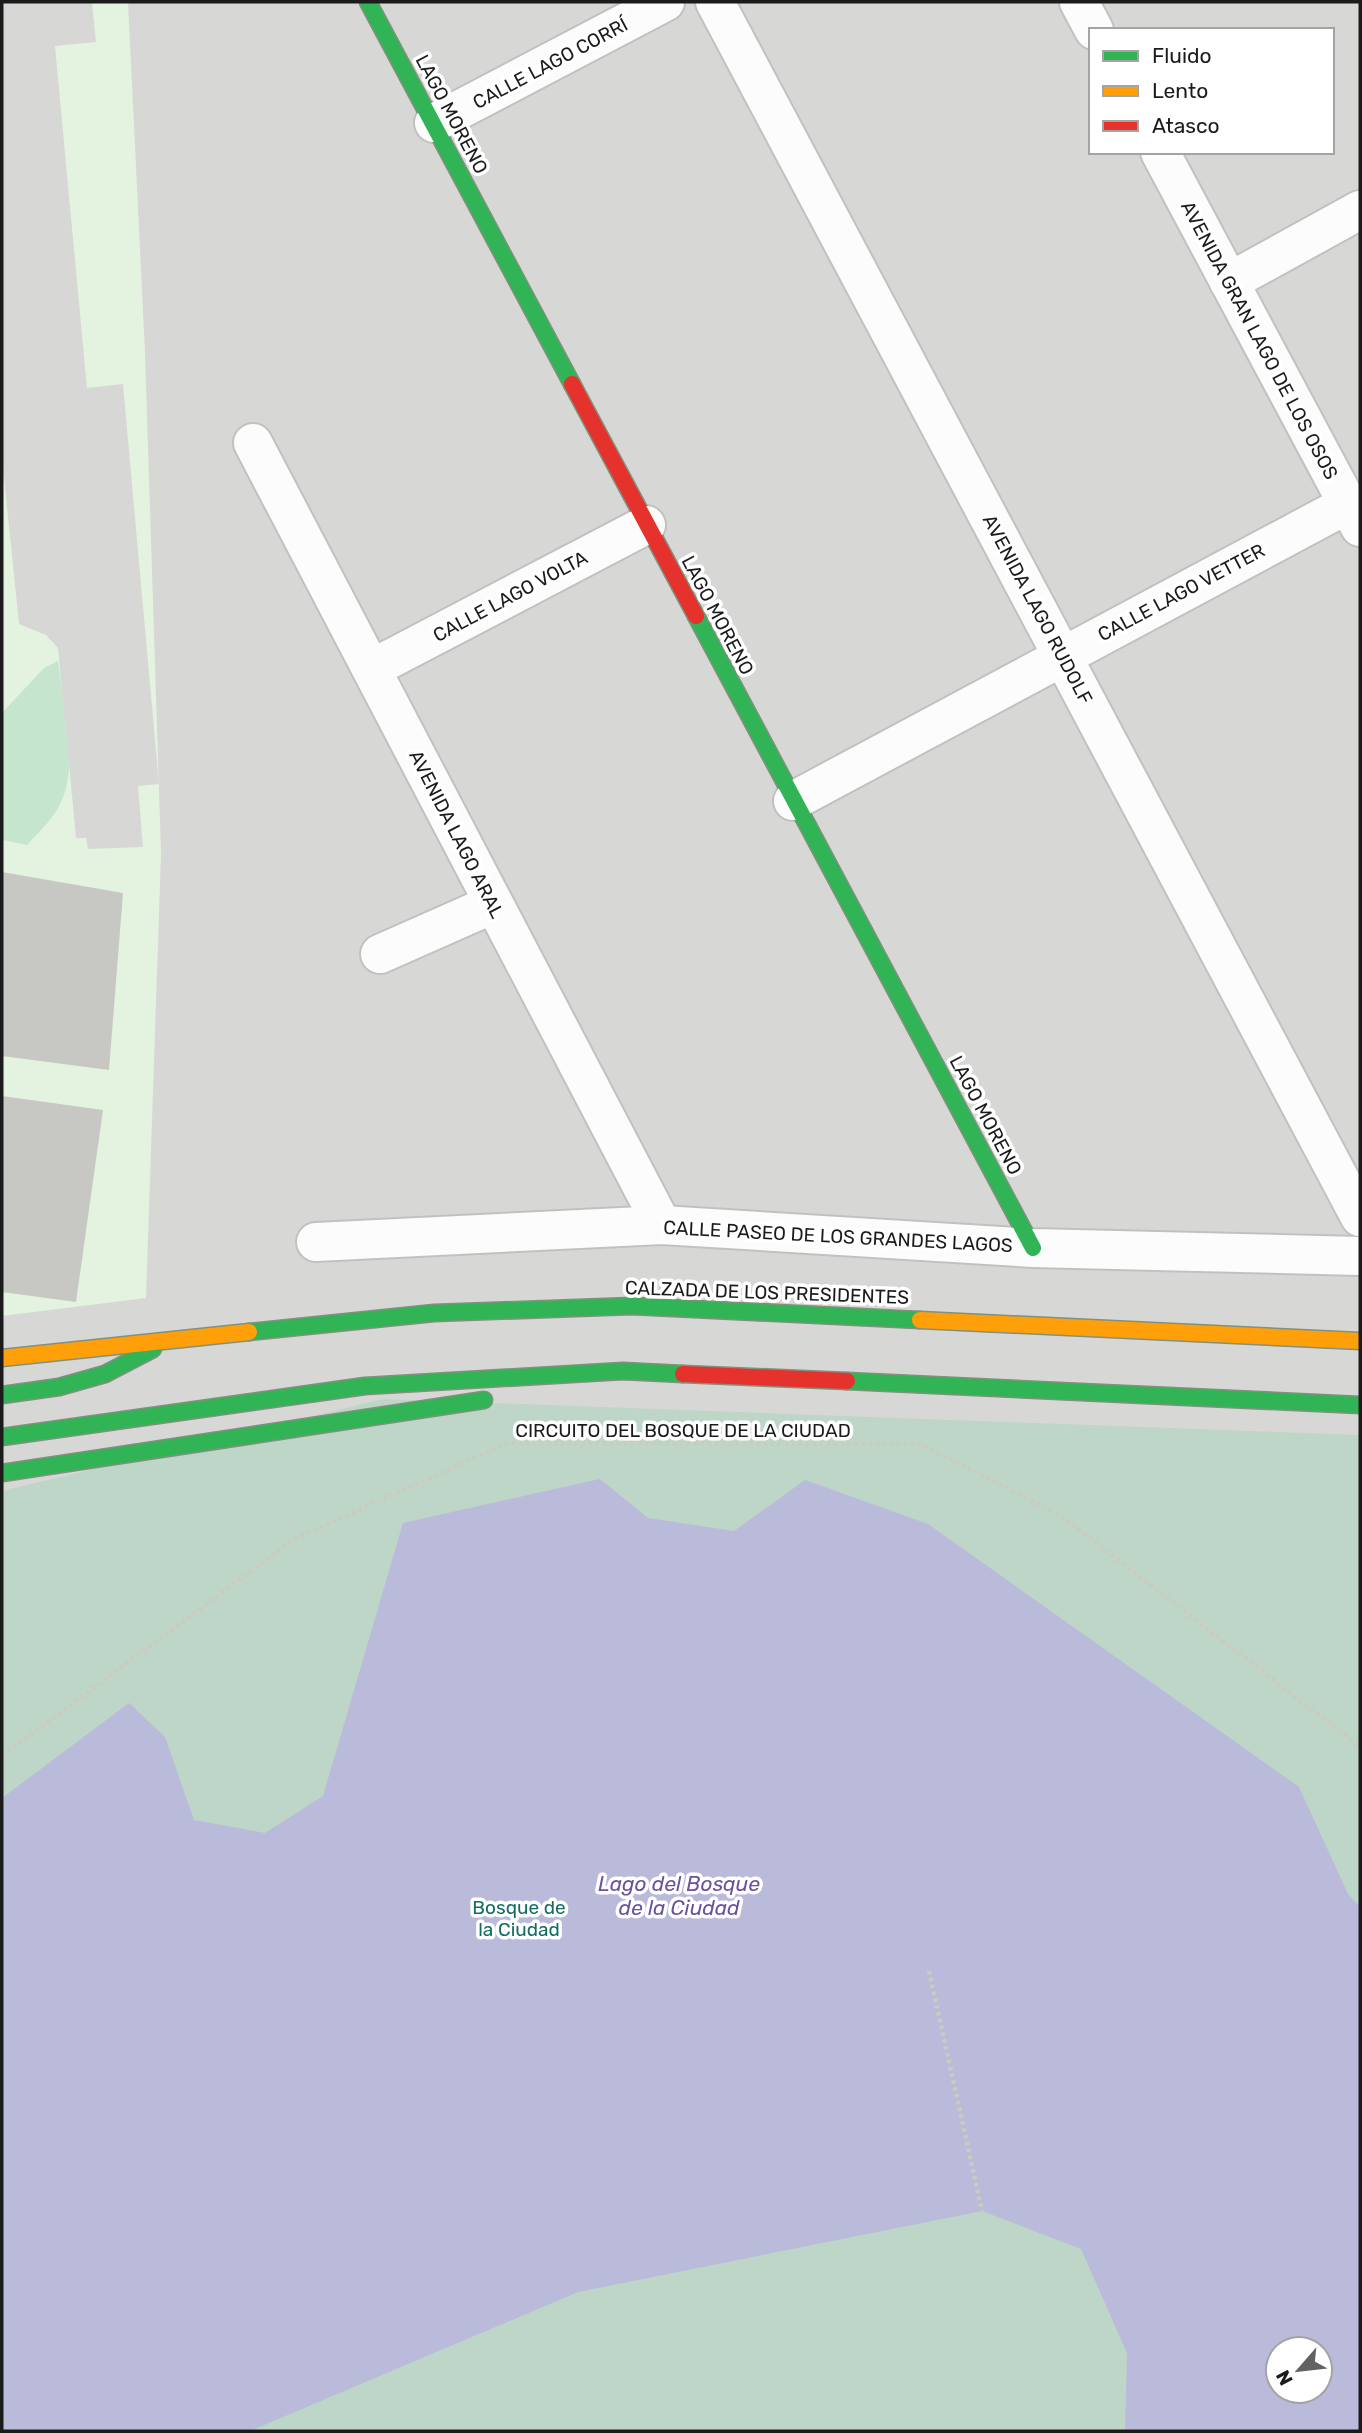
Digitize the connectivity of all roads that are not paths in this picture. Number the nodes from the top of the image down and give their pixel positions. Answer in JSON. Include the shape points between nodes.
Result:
{"nodes":[{"id":1,"x":368,"y":2,"type":"edge"},
{"id":2,"x":666,"y":2,"type":"edge"},
{"id":3,"x":715,"y":2,"type":"edge"},
{"id":4,"x":1079,"y":2,"type":"edge"},
{"id":5,"x":1093,"y":28,"type":"edge"},
{"id":6,"x":434,"y":123,"type":"junction"},
{"id":7,"x":1161,"y":154,"type":"edge"},
{"id":8,"x":1360,"y":210,"type":"edge"},
{"id":9,"x":1229,"y":282,"type":"junction"},
{"id":10,"x":253,"y":443,"type":"dead end"},
{"id":11,"x":1354,"y":516,"type":"edge"},
{"id":12,"x":646,"y":524,"type":"junction"},
{"id":13,"x":1062,"y":654,"type":"junction"},
{"id":14,"x":373,"y":668,"type":"junction"},
{"id":15,"x":793,"y":801,"type":"junction"},
{"id":16,"x":492,"y":904,"type":"junction"},
{"id":17,"x":380,"y":954,"type":"dead end"},
{"id":18,"x":1360,"y":1217,"type":"edge"},
{"id":19,"x":662,"y":1225,"type":"junction"},
{"id":20,"x":316,"y":1242,"type":"dead end"},
{"id":21,"x":1033,"y":1248,"type":"junction"},
{"id":22,"x":1360,"y":1256,"type":"edge"},
{"id":23,"x":174,"y":1339,"type":"junction"},
{"id":24,"x":1360,"y":1341,"type":"edge"},
{"id":25,"x":2,"y":1358,"type":"edge"},
{"id":26,"x":623,"y":1371,"type":"junction"},
{"id":27,"x":2,"y":1395,"type":"edge"},
{"id":28,"x":1360,"y":1405,"type":"edge"},
{"id":29,"x":2,"y":1437,"type":"edge"},
{"id":30,"x":2,"y":1473,"type":"edge"}],
"edges":[{"from":1,"to":6,"type":"main road","name":"LAGO MORENO"},
{"from":2,"to":6,"type":"street","name":"CALLE LAGO CORRÍ"},
{"from":3,"to":13,"type":"street","name":"AVENIDA LAGO RUDOLF"},
{"from":4,"to":5,"type":"street"},
{"from":6,"to":12,"type":"main road","name":"LAGO MORENO"},
{"from":7,"to":9,"type":"street","name":"AVENIDA GRAN LAGO DE LOS OSOS"},
{"from":8,"to":9,"type":"street"},
{"from":9,"to":11,"type":"street","name":"AVENIDA GRAN LAGO DE LOS OSOS"},
{"from":10,"to":14,"type":"street","name":"AVENIDA LAGO ARAL"},
{"from":11,"to":13,"type":"street","name":"CALLE LAGO VETTER"},
{"from":12,"to":14,"type":"street","name":"CALLE LAGO VOLTA"},
{"from":12,"to":15,"type":"main road","name":"LAGO MORENO"},
{"from":13,"to":15,"type":"street","name":"CALLE LAGO VETTER"},
{"from":13,"to":18,"type":"street","name":"AVENIDA LAGO RUDOLF"},
{"from":14,"to":16,"type":"street","name":"AVENIDA LAGO ARAL"},
{"from":15,"to":21,"type":"main road","name":"LAGO MORENO"},
{"from":16,"to":17,"type":"street"},
{"from":16,"to":19,"type":"street","name":"AVENIDA LAGO ARAL"},
{"from":19,"to":20,"type":"street","name":"CALLE PASEO DE LOS GRANDES LAGOS"},
{"from":19,"to":21,"type":"street","name":"CALLE PASEO DE LOS GRANDES LAGOS"},
{"from":21,"to":22,"type":"street","name":"CALLE PASEO DE LOS GRANDES LAGOS"},
{"from":23,"to":24,"type":"main road","name":"CALZADA DE LOS PRESIDENTES","via":[[434,1313],[632,1306]]},
{"from":23,"to":25,"type":"main road","name":"CALZADA DE LOS PRESIDENTES"},
{"from":23,"to":27,"type":"main road","via":[[105,1374],[59,1387]]},
{"from":26,"to":28,"type":"main road"},
{"from":26,"to":29,"type":"main road","via":[[365,1387]]},
{"from":26,"to":30,"type":"main road","via":[[418,1412]]}]}
